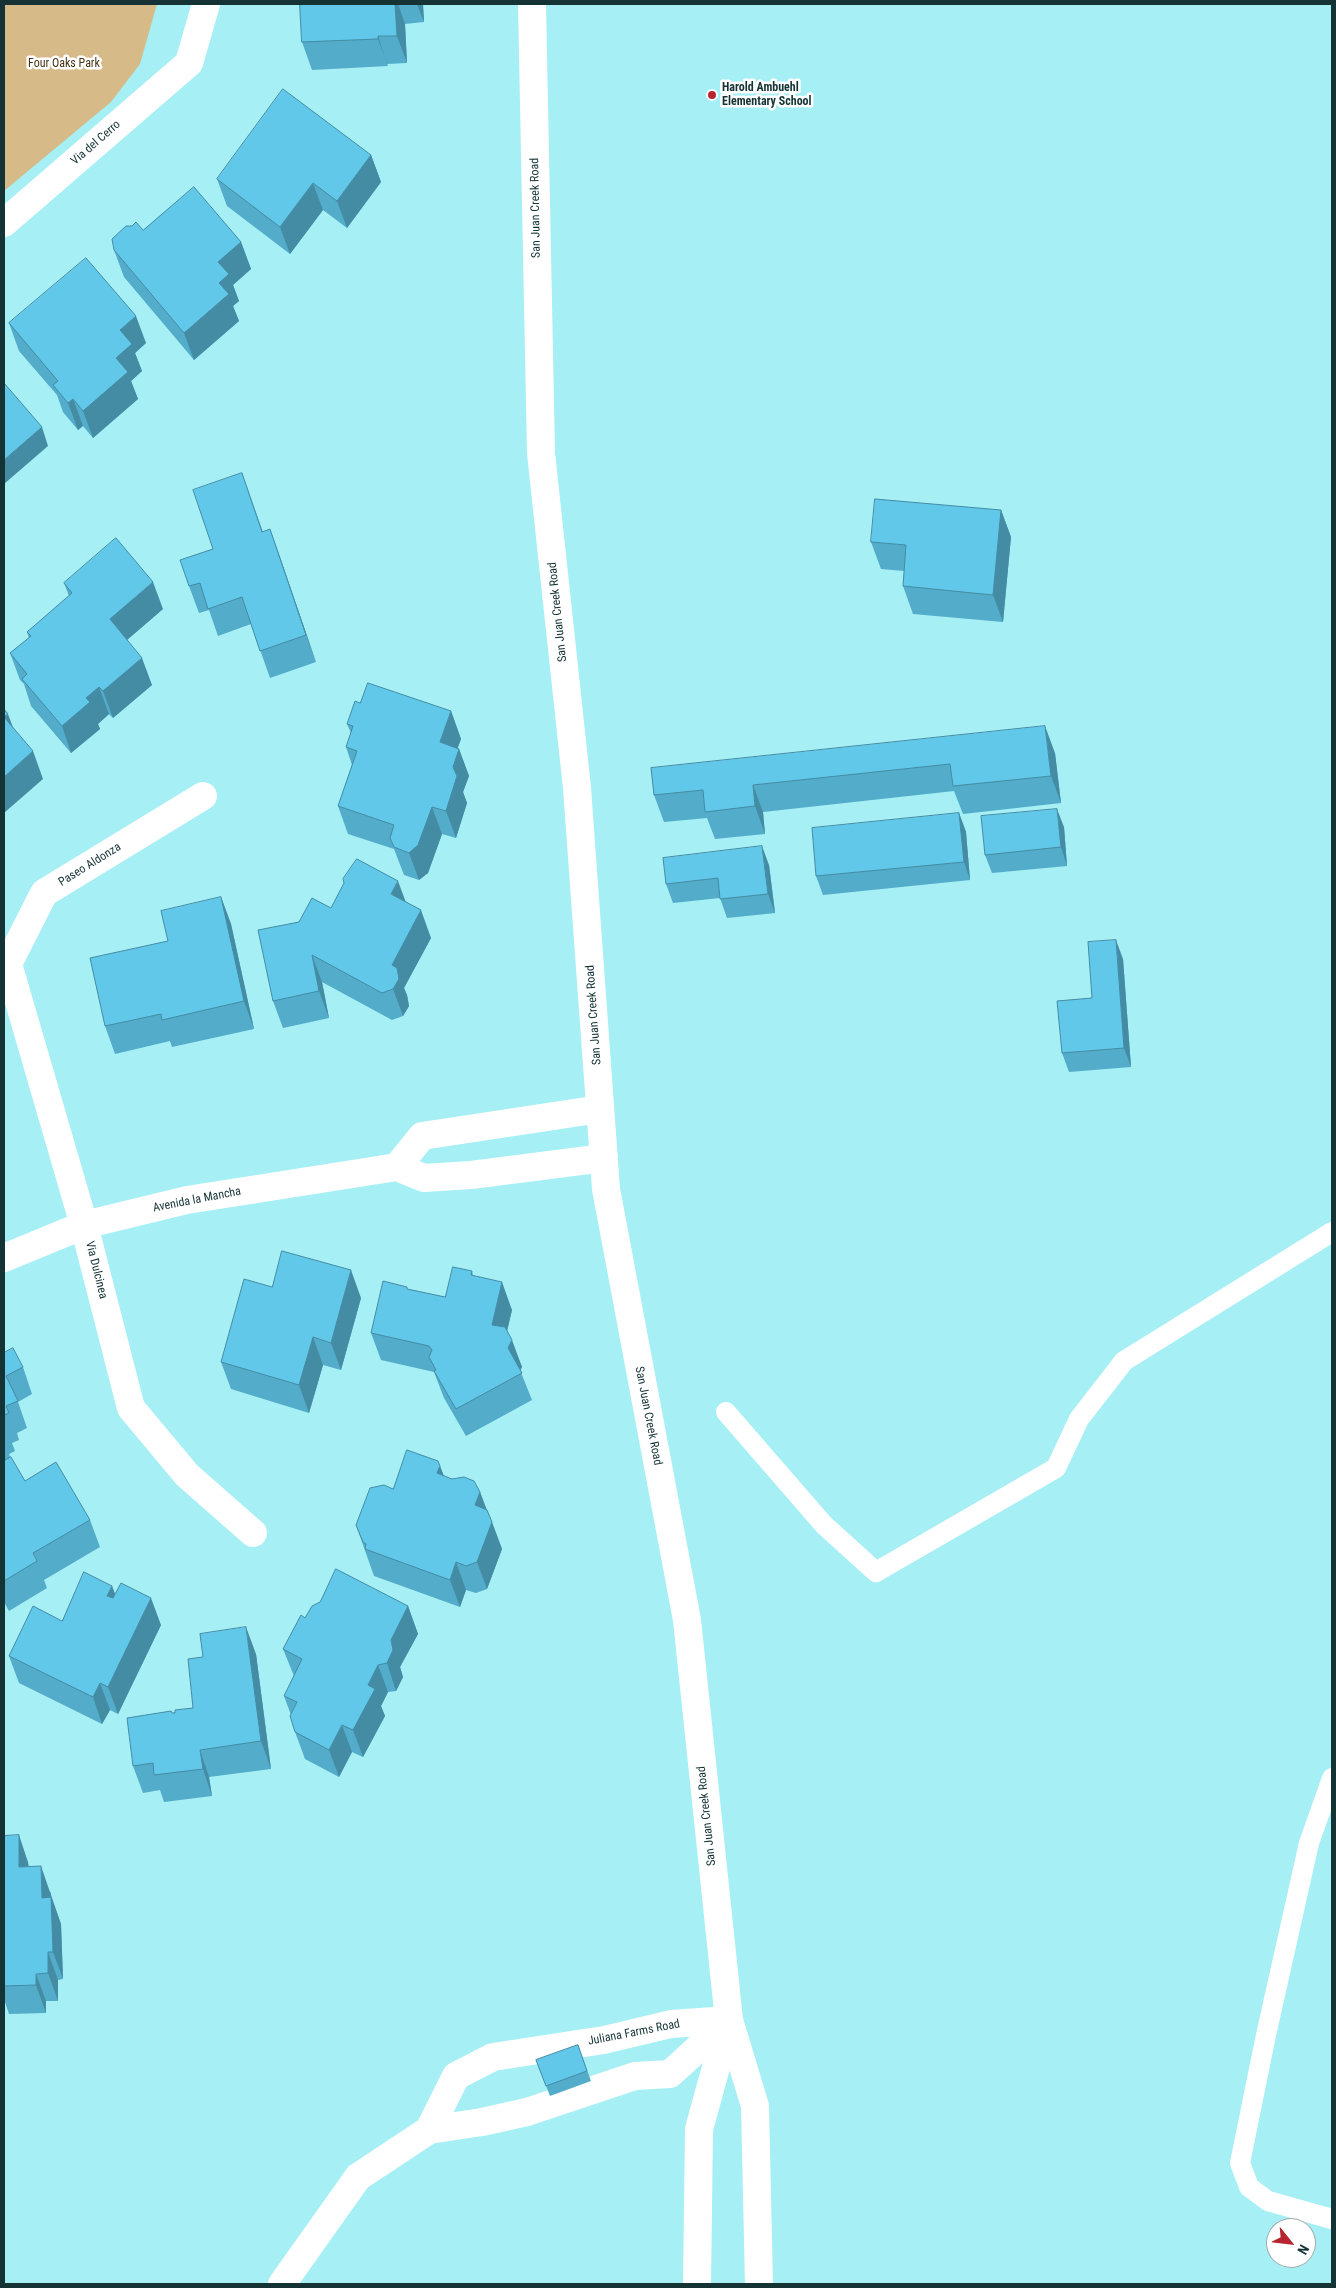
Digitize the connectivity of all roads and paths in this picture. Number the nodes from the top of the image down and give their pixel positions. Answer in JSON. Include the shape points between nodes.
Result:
{"nodes":[{"id":1,"x":206,"y":4,"type":"edge"},
{"id":2,"x":532,"y":4,"type":"edge"},
{"id":3,"x":4,"y":222,"type":"edge"},
{"id":4,"x":203,"y":796,"type":"dead end"},
{"id":5,"x":8,"y":964,"type":"joint"},
{"id":6,"x":600,"y":1109,"type":"junction"},
{"id":7,"x":604,"y":1158,"type":"junction"},
{"id":8,"x":397,"y":1167,"type":"junction"},
{"id":9,"x":84,"y":1225,"type":"junction"},
{"id":10,"x":1332,"y":1232,"type":"edge"},
{"id":11,"x":4,"y":1258,"type":"edge"},
{"id":12,"x":726,"y":1412,"type":"dead end"},
{"id":13,"x":253,"y":1533,"type":"dead end"},
{"id":14,"x":1332,"y":1778,"type":"edge"},
{"id":15,"x":729,"y":2020,"type":"junction"},
{"id":16,"x":429,"y":2130,"type":"junction"},
{"id":17,"x":1332,"y":2220,"type":"edge"},
{"id":18,"x":282,"y":2284,"type":"edge"},
{"id":19,"x":697,"y":2284,"type":"edge"},
{"id":20,"x":759,"y":2284,"type":"edge"}],
"edges":[{"from":1,"to":3,"type":"street","name":"Via del Cerro","via":[[189,63]]},
{"from":2,"to":6,"type":"street","name":"San Juan Creek Road","via":[[541,453],[578,788]]},
{"from":4,"to":5,"type":"street","name":"Paseo Aldonza","via":[[44,893]]},
{"from":5,"to":9,"type":"street","name":"Via Dulcinea"},
{"from":6,"to":7,"type":"street","name":"San Juan Creek Road"},
{"from":6,"to":8,"type":"street","via":[[422,1136]]},
{"from":7,"to":8,"type":"street","via":[[424,1178]]},
{"from":7,"to":15,"type":"street","name":"San Juan Creek Road","via":[[610,1208],[687,1620]]},
{"from":8,"to":9,"type":"street","name":"Avenida la Mancha","via":[[187,1200]]},
{"from":9,"to":11,"type":"street","name":"Avenida la Mancha"},
{"from":9,"to":13,"type":"street","name":"Via Dulcinea","via":[[132,1408],[187,1475]]},
{"from":10,"to":12,"type":"lane","via":[[1124,1361],[1079,1419],[1056,1468],[876,1572],[824,1524]]},
{"from":14,"to":17,"type":"lane","via":[[1309,1843],[1240,2163],[1249,2187],[1268,2201]]},
{"from":15,"to":16,"type":"street","name":"Juliana Farms Road","via":[[670,2074],[635,2076],[527,2112]]},
{"from":15,"to":16,"type":"street","name":"Juliana Farms Road","via":[[671,2024],[604,2040],[493,2057],[456,2076]]},
{"from":15,"to":19,"type":"street","name":"San Juan Creek Road","via":[[698,2129]]},
{"from":15,"to":20,"type":"street","name":"San Juan Creek Road","via":[[755,2106]]},
{"from":16,"to":18,"type":"street","name":"Juliana Farms Road","via":[[358,2177]]}]}
